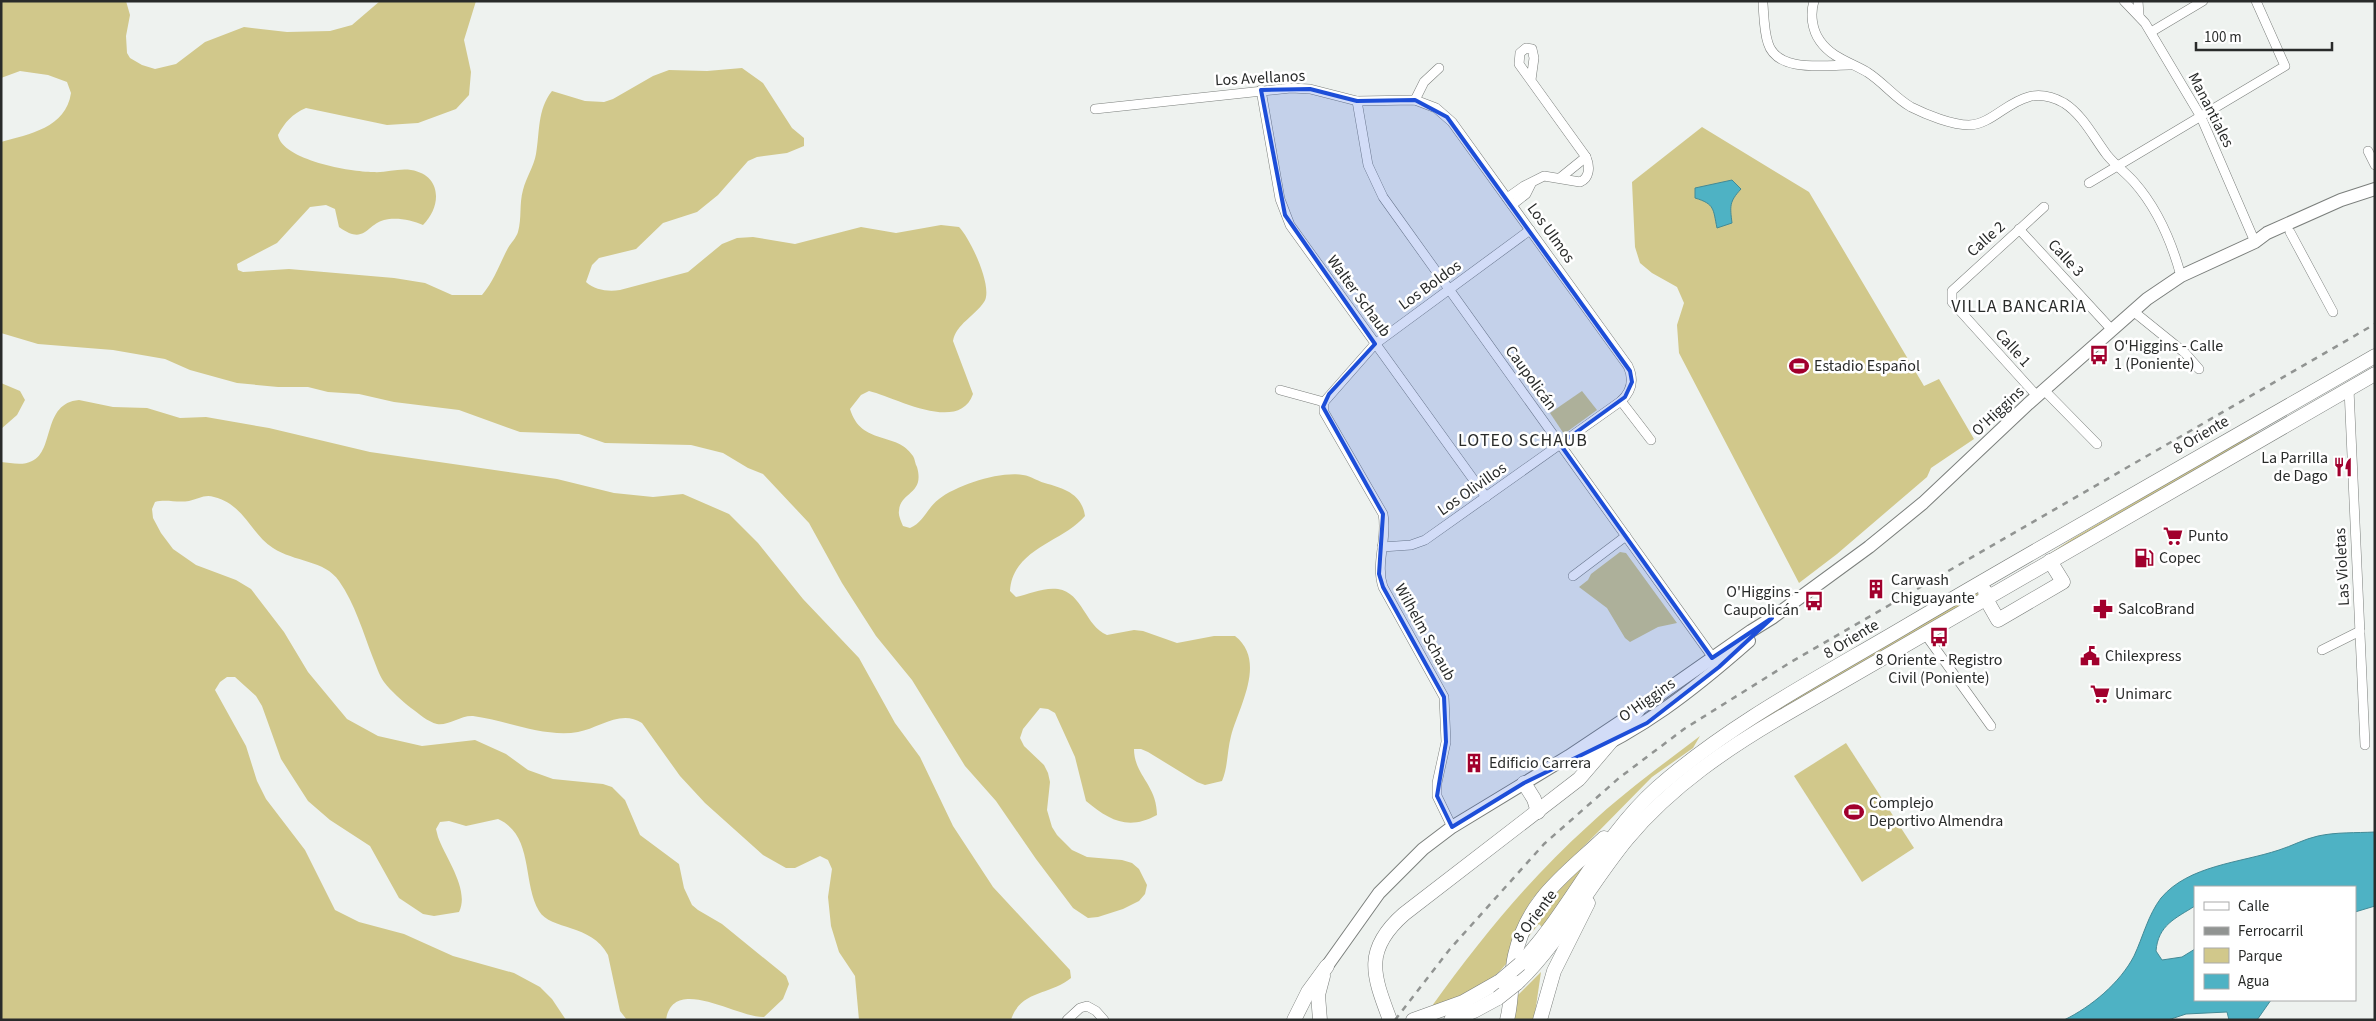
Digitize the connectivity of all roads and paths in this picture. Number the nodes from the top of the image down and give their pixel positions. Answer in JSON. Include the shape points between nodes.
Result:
{"nodes":[{"id":1,"x":1814,"y":1,"type":"edge"},
{"id":2,"x":2124,"y":1,"type":"edge"},
{"id":3,"x":2138,"y":1,"type":"edge"},
{"id":4,"x":2203,"y":1,"type":"edge"},
{"id":5,"x":2256,"y":1,"type":"edge"},
{"id":6,"x":1763,"y":4,"type":"dead end"},
{"id":7,"x":2139,"y":15,"type":"junction"},
{"id":8,"x":2151,"y":32,"type":"junction"},
{"id":9,"x":1852,"y":65,"type":"junction"},
{"id":10,"x":1439,"y":68,"type":"dead end"},
{"id":11,"x":1531,"y":80,"type":"dead end"},
{"id":12,"x":1261,"y":90,"type":"junction"},
{"id":13,"x":1415,"y":100,"type":"junction"},
{"id":14,"x":1357,"y":101,"type":"junction"},
{"id":15,"x":1094,"y":109,"type":"dead end"},
{"id":16,"x":2201,"y":117,"type":"junction"},
{"id":17,"x":2368,"y":151,"type":"dead end"},
{"id":18,"x":1586,"y":157,"type":"junction"},
{"id":19,"x":2118,"y":166,"type":"junction"},
{"id":20,"x":2375,"y":166,"type":"edge"},
{"id":21,"x":1560,"y":178,"type":"junction"},
{"id":22,"x":2089,"y":183,"type":"dead end"},
{"id":23,"x":2375,"y":188,"type":"edge"},
{"id":24,"x":2360,"y":195,"type":"junction"},
{"id":25,"x":1510,"y":202,"type":"junction"},
{"id":26,"x":2044,"y":207,"type":"dead end"},
{"id":27,"x":2019,"y":229,"type":"junction"},
{"id":28,"x":1530,"y":230,"type":"junction"},
{"id":29,"x":2290,"y":232,"type":"junction"},
{"id":30,"x":2254,"y":242,"type":"junction"},
{"id":31,"x":2181,"y":276,"type":"junction"},
{"id":32,"x":1449,"y":290,"type":"junction"},
{"id":33,"x":1950,"y":295,"type":"joint"},
{"id":34,"x":2134,"y":311,"type":"junction"},
{"id":35,"x":2333,"y":312,"type":"dead end"},
{"id":36,"x":2112,"y":330,"type":"junction"},
{"id":37,"x":1375,"y":344,"type":"junction"},
{"id":38,"x":2375,"y":356,"type":"edge"},
{"id":39,"x":2358,"y":366,"type":"junction"},
{"id":40,"x":2199,"y":369,"type":"dead end"},
{"id":41,"x":2375,"y":374,"type":"edge"},
{"id":42,"x":2329,"y":382,"type":"junction"},
{"id":43,"x":2349,"y":389,"type":"junction"},
{"id":44,"x":1280,"y":390,"type":"dead end"},
{"id":45,"x":2040,"y":393,"type":"junction"},
{"id":46,"x":1621,"y":401,"type":"junction"},
{"id":47,"x":1324,"y":402,"type":"junction"},
{"id":48,"x":1652,"y":440,"type":"dead end"},
{"id":49,"x":1560,"y":444,"type":"junction"},
{"id":50,"x":2097,"y":444,"type":"dead end"},
{"id":51,"x":1486,"y":497,"type":"junction"},
{"id":52,"x":1626,"y":536,"type":"junction"},
{"id":53,"x":1382,"y":547,"type":"junction"},
{"id":54,"x":2050,"y":561,"type":"junction"},
{"id":55,"x":1573,"y":576,"type":"dead end"},
{"id":56,"x":1988,"y":579,"type":"junction"},
{"id":57,"x":1986,"y":599,"type":"junction"},
{"id":58,"x":2360,"y":631,"type":"junction"},
{"id":59,"x":1925,"y":634,"type":"junction"},
{"id":60,"x":2322,"y":650,"type":"dead end"},
{"id":61,"x":1716,"y":663,"type":"junction"},
{"id":62,"x":1638,"y":710,"type":"junction"},
{"id":63,"x":1991,"y":726,"type":"dead end"},
{"id":64,"x":1612,"y":743,"type":"junction"},
{"id":65,"x":2365,"y":745,"type":"dead end"},
{"id":66,"x":1524,"y":783,"type":"junction"},
{"id":67,"x":1639,"y":805,"type":"junction"},
{"id":68,"x":1538,"y":812,"type":"junction"},
{"id":69,"x":1452,"y":827,"type":"junction"},
{"id":70,"x":1611,"y":860,"type":"junction"},
{"id":71,"x":1327,"y":966,"type":"junction"},
{"id":72,"x":1297,"y":1013,"type":"edge"},
{"id":73,"x":1319,"y":1017,"type":"edge"},
{"id":74,"x":1417,"y":1018,"type":"edge"},
{"id":75,"x":1067,"y":1020,"type":"edge"},
{"id":76,"x":1104,"y":1020,"type":"edge"},
{"id":77,"x":1390,"y":1020,"type":"edge"},
{"id":78,"x":1451,"y":1020,"type":"edge"},
{"id":79,"x":1507,"y":1020,"type":"edge"},
{"id":80,"x":1540,"y":1020,"type":"edge"}],
"edges":[{"from":1,"to":9,"type":"street","via":[[1812,18],[1819,40],[1837,58]]},
{"from":2,"to":7,"type":"street","name":"Manantiales"},
{"from":3,"to":7,"type":"street"},
{"from":4,"to":8,"type":"street"},
{"from":5,"to":16,"type":"street","via":[[2285,66]]},
{"from":6,"to":9,"type":"street","via":[[1768,45],[1778,58],[1799,64]]},
{"from":7,"to":8,"type":"street","name":"Manantiales"},
{"from":8,"to":16,"type":"street","name":"Manantiales"},
{"from":9,"to":19,"type":"street","via":[[1882,82],[1912,107],[1963,125],[1982,122],[2024,98],[2045,98],[2064,104]]},
{"from":10,"to":13,"type":"street","via":[[1421,86]]},
{"from":11,"to":18,"type":"street"},
{"from":12,"to":14,"type":"street","name":"Los Avellanos","via":[[1310,89]]},
{"from":12,"to":15,"type":"street","name":"Los Avellanos"},
{"from":12,"to":37,"type":"street","name":"Walter Schaub","via":[[1280,199],[1287,220]]},
{"from":13,"to":14,"type":"street","name":"Los Avellanos"},
{"from":13,"to":25,"type":"street","name":"Los Ulmos","via":[[1436,108],[1452,122]]},
{"from":14,"to":32,"type":"street","name":"Caupolicán","via":[[1366,159],[1377,187]]},
{"from":16,"to":19,"type":"street"},
{"from":16,"to":30,"type":"street","name":"Manantiales"},
{"from":17,"to":20,"type":"street"},
{"from":18,"to":21,"type":"street"},
{"from":18,"to":21,"type":"street","via":[[1589,166],[1585,180],[1577,182]]},
{"from":19,"to":22,"type":"street"},
{"from":19,"to":31,"type":"street","via":[[2152,208]]},
{"from":21,"to":25,"type":"street","via":[[1544,176],[1531,184],[1526,194]]},
{"from":23,"to":24,"type":"main road","name":"O'Higgins"},
{"from":24,"to":29,"type":"main road","name":"O'Higgins","via":[[2348,205]]},
{"from":24,"to":30,"type":"main road","name":"O'Higgins","via":[[2298,219]]},
{"from":25,"to":28,"type":"street","name":"Los Ulmos"},
{"from":26,"to":27,"type":"street","name":"Calle 2"},
{"from":27,"to":33,"type":"street","name":"Calle 2"},
{"from":27,"to":36,"type":"street","name":"Calle 3"},
{"from":28,"to":32,"type":"street","name":"Los Boldos"},
{"from":28,"to":46,"type":"street","name":"Los Ulmos","via":[[1628,366],[1632,382]]},
{"from":29,"to":30,"type":"main road","name":"O'Higgins","via":[[2267,242]]},
{"from":29,"to":35,"type":"street"},
{"from":30,"to":31,"type":"main road","name":"O'Higgins"},
{"from":31,"to":34,"type":"main road","name":"O'Higgins"},
{"from":32,"to":37,"type":"street","name":"Los Boldos"},
{"from":32,"to":49,"type":"street","name":"Caupolicán"},
{"from":33,"to":45,"type":"street","name":"Calle 1","via":[[1952,302]]},
{"from":34,"to":36,"type":"main road","name":"O'Higgins"},
{"from":34,"to":40,"type":"street","via":[[2185,353]]},
{"from":36,"to":45,"type":"main road","name":"O'Higgins"},
{"from":37,"to":47,"type":"street","name":"Los Boldos"},
{"from":37,"to":51,"type":"street","name":"Walter Schaub"},
{"from":38,"to":39,"type":"main road","name":"8 Oriente"},
{"from":39,"to":42,"type":"main road","name":"8 Oriente"},
{"from":39,"to":43,"type":"main road","via":[[2351,376]]},
{"from":41,"to":43,"type":"main road","name":"8 Oriente"},
{"from":42,"to":43,"type":"main road"},
{"from":42,"to":56,"type":"main road","name":"8 Oriente"},
{"from":43,"to":54,"type":"main road","name":"8 Oriente"},
{"from":43,"to":58,"type":"street","name":"Las Violetas"},
{"from":44,"to":47,"type":"street"},
{"from":45,"to":50,"type":"street","name":"Calle 1"},
{"from":45,"to":61,"type":"main road","name":"O'Higgins","via":[[1901,521]]},
{"from":46,"to":48,"type":"street"},
{"from":46,"to":49,"type":"street","name":"Los Olivillos"},
{"from":47,"to":53,"type":"street","name":"Wilhelm Schaub","via":[[1324,412],[1381,508],[1384,519]]},
{"from":49,"to":51,"type":"street","name":"Los Olivillos"},
{"from":49,"to":52,"type":"street","name":"Caupolicán"},
{"from":51,"to":53,"type":"street","name":"Los Olivillos","via":[[1421,542]]},
{"from":52,"to":55,"type":"street"},
{"from":52,"to":61,"type":"street","name":"Caupolicán"},
{"from":53,"to":69,"type":"street","name":"Wilhelm Schaub","via":[[1379,574],[1383,587],[1444,697],[1446,742],[1437,796]]},
{"from":54,"to":57,"type":"main road","name":"8 Oriente"},
{"from":54,"to":57,"type":"main road","via":[[2063,582],[2055,587],[1998,620]]},
{"from":56,"to":57,"type":"main road","via":[[1984,592]]},
{"from":56,"to":67,"type":"main road","name":"8 Oriente","via":[[1738,726],[1684,765]]},
{"from":57,"to":59,"type":"main road","name":"8 Oriente"},
{"from":58,"to":60,"type":"street"},
{"from":58,"to":65,"type":"street","name":"Las Violetas"},
{"from":59,"to":63,"type":"street"},
{"from":59,"to":70,"type":"main road","name":"8 Oriente","via":[[1711,762],[1656,809]]},
{"from":61,"to":62,"type":"main road","name":"O'Higgins"},
{"from":61,"to":64,"type":"main road","name":"O'Higgins","via":[[1647,722]]},
{"from":62,"to":64,"type":"main road"},
{"from":62,"to":66,"type":"main road","name":"O'Higgins"},
{"from":64,"to":66,"type":"main road","name":"O'Higgins"},
{"from":64,"to":68,"type":"main road","via":[[1586,773]]},
{"from":66,"to":68,"type":"main road"},
{"from":66,"to":69,"type":"main road","name":"O'Higgins"},
{"from":67,"to":74,"type":"main road","name":"8 Oriente","bridge":true,"via":[[1520,964],[1473,998]]},
{"from":67,"to":79,"type":"main road","via":[[1560,878],[1535,907],[1518,942]]},
{"from":68,"to":77,"type":"main road","via":[[1396,921],[1384,936],[1376,956],[1375,973]]},
{"from":69,"to":71,"type":"main road","name":"O'Higgins","via":[[1423,848],[1392,879]]},
{"from":70,"to":78,"type":"main road","name":"8 Oriente","bridge":true,"via":[[1538,961],[1517,983],[1498,998]]},
{"from":70,"to":80,"type":"main road","via":[[1559,959]]},
{"from":71,"to":72,"type":"main road"},
{"from":71,"to":73,"type":"main road","via":[[1318,995]]},
{"from":72,"to":73,"type":"main road","via":[[1310,1008]]},
{"from":75,"to":76,"type":"street","via":[[1080,1008],[1088,1006]]}]}
